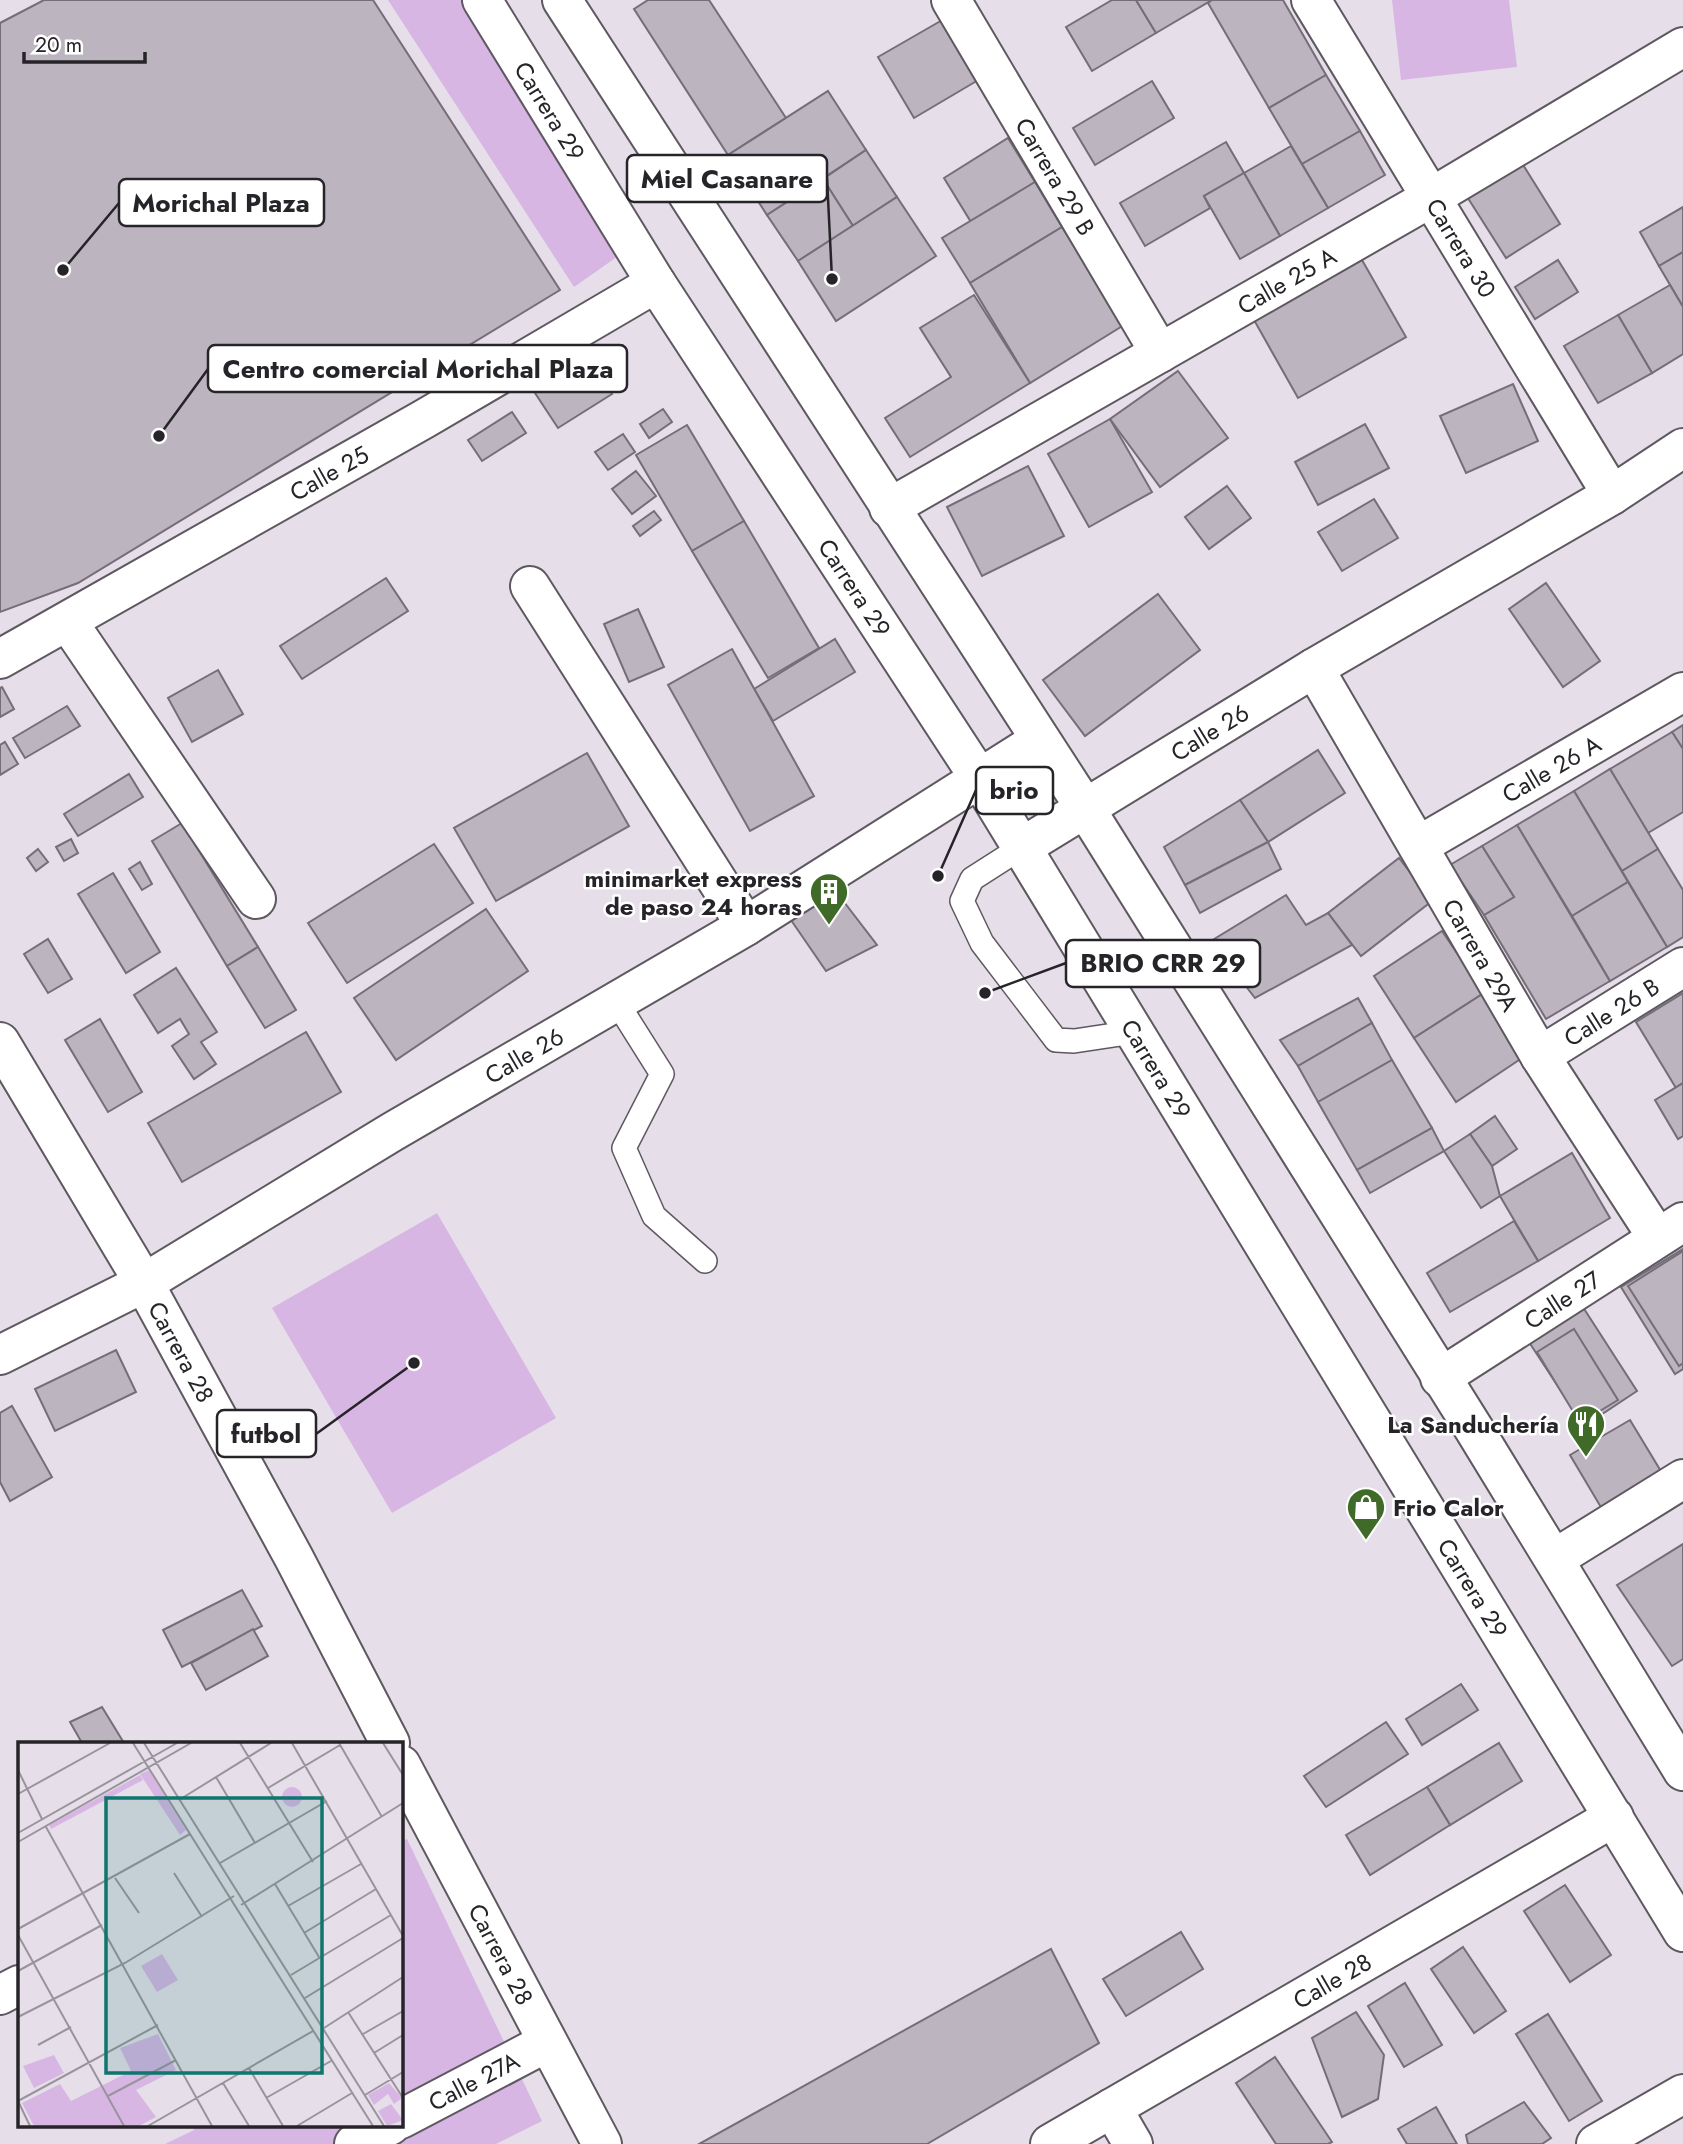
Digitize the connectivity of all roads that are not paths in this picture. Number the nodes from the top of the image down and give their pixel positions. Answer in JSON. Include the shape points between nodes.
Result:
{"nodes":[{"id":1,"x":482,"y":0,"type":"edge"},
{"id":2,"x":951,"y":0,"type":"edge"},
{"id":3,"x":1311,"y":0,"type":"edge"},
{"id":4,"x":575,"y":4,"type":"edge"},
{"id":5,"x":1683,"y":47,"type":"edge"},
{"id":6,"x":1432,"y":197,"type":"junction"},
{"id":7,"x":656,"y":283,"type":"junction"},
{"id":8,"x":1160,"y":353,"type":"junction"},
{"id":9,"x":1683,"y":448,"type":"edge"},
{"id":10,"x":1612,"y":495,"type":"junction"},
{"id":11,"x":889,"y":508,"type":"junction"},
{"id":12,"x":530,"y":586,"type":"dead end"},
{"id":13,"x":68,"y":622,"type":"junction"},
{"id":14,"x":0,"y":659,"type":"edge"},
{"id":15,"x":1314,"y":668,"type":"junction"},
{"id":16,"x":1683,"y":692,"type":"edge"},
{"id":17,"x":1040,"y":740,"type":"junction"},
{"id":18,"x":980,"y":779,"type":"junction"},
{"id":19,"x":1085,"y":808,"type":"junction"},
{"id":20,"x":1418,"y":845,"type":"junction"},
{"id":21,"x":1022,"y":848,"type":"junction"},
{"id":22,"x":256,"y":899,"type":"dead end"},
{"id":23,"x":746,"y":926,"type":"junction"},
{"id":24,"x":1683,"y":967,"type":"edge"},
{"id":25,"x":616,"y":1001,"type":"junction"},
{"id":26,"x":1134,"y":1032,"type":"junction"},
{"id":27,"x":0,"y":1042,"type":"edge"},
{"id":28,"x":1540,"y":1056,"type":"junction"},
{"id":29,"x":1670,"y":1229,"type":"edge"},
{"id":30,"x":705,"y":1261,"type":"dead end"},
{"id":31,"x":144,"y":1283,"type":"junction"},
{"id":32,"x":0,"y":1356,"type":"edge"},
{"id":33,"x":1440,"y":1378,"type":"junction"},
{"id":34,"x":1683,"y":1479,"type":"edge"},
{"id":35,"x":1554,"y":1559,"type":"junction"},
{"id":36,"x":387,"y":1742,"type":"edge"},
{"id":37,"x":402,"y":1771,"type":"edge"},
{"id":38,"x":1683,"y":1771,"type":"edge"},
{"id":39,"x":1614,"y":1817,"type":"junction"},
{"id":40,"x":1683,"y":1932,"type":"edge"},
{"id":41,"x":18,"y":1986,"type":"edge"},
{"id":42,"x":0,"y":1995,"type":"edge"},
{"id":43,"x":546,"y":2043,"type":"junction"},
{"id":44,"x":1683,"y":2094,"type":"edge"},
{"id":45,"x":1112,"y":2108,"type":"junction"},
{"id":46,"x":402,"y":2118,"type":"edge"},
{"id":47,"x":389,"y":2126,"type":"edge"},
{"id":48,"x":354,"y":2144,"type":"edge"},
{"id":49,"x":602,"y":2144,"type":"edge"},
{"id":50,"x":1050,"y":2144,"type":"edge"},
{"id":51,"x":1133,"y":2144,"type":"edge"},
{"id":52,"x":1596,"y":2144,"type":"edge"}],
"edges":[{"from":1,"to":7,"type":"street","name":"Carrera 29"},
{"from":2,"to":8,"type":"street","name":"Carrera 29 B"},
{"from":3,"to":6,"type":"street","name":"Carrera 30"},
{"from":4,"to":11,"type":"street"},
{"from":5,"to":6,"type":"street","name":"Calle 25 A"},
{"from":6,"to":8,"type":"street","name":"Calle 25 A"},
{"from":6,"to":10,"type":"street","name":"Carrera 30"},
{"from":7,"to":13,"type":"street","name":"Calle 25"},
{"from":7,"to":18,"type":"street","name":"Carrera 29"},
{"from":8,"to":11,"type":"street","name":"Calle 25 A"},
{"from":9,"to":10,"type":"street","name":"Calle 26"},
{"from":10,"to":15,"type":"street","name":"Calle 26"},
{"from":11,"to":17,"type":"street"},
{"from":12,"to":23,"type":"street"},
{"from":13,"to":14,"type":"street","name":"Calle 25"},
{"from":13,"to":22,"type":"street"},
{"from":15,"to":19,"type":"street","name":"Calle 26"},
{"from":15,"to":20,"type":"street","name":"Carrera 29A"},
{"from":16,"to":20,"type":"street","name":"Calle 26 A"},
{"from":17,"to":18,"type":"street","name":"Calle 26"},
{"from":17,"to":19,"type":"street"},
{"from":18,"to":21,"type":"street","name":"Carrera 29"},
{"from":18,"to":23,"type":"street","name":"Calle 26"},
{"from":19,"to":21,"type":"street","name":"Calle 26"},
{"from":19,"to":33,"type":"street"},
{"from":20,"to":28,"type":"street","name":"Carrera 29A"},
{"from":21,"to":26,"type":"street","name":"Carrera 29"},
{"from":21,"to":26,"type":"lane","name":"Calle 26","via":[[972,879],[962,901],[982,943],[1056,1040]]},
{"from":23,"to":25,"type":"street","name":"Calle 26"},
{"from":24,"to":28,"type":"street","name":"Calle 26 B"},
{"from":25,"to":30,"type":"lane","via":[[662,1074],[624,1148],[654,1216]]},
{"from":25,"to":31,"type":"street","name":"Calle 26"},
{"from":26,"to":39,"type":"street","name":"Carrera 29"},
{"from":27,"to":31,"type":"street","name":"Carrera 28"},
{"from":28,"to":29,"type":"street","name":"Carrera 29A"},
{"from":29,"to":33,"type":"street","name":"Calle 27"},
{"from":31,"to":32,"type":"street","name":"Calle 26"},
{"from":31,"to":36,"type":"street","name":"Carrera 28","via":[[294,1558]]},
{"from":33,"to":35,"type":"street"},
{"from":34,"to":35,"type":"street"},
{"from":35,"to":38,"type":"street"},
{"from":37,"to":43,"type":"street","name":"Carrera 28"},
{"from":39,"to":40,"type":"street","name":"Carrera 29"},
{"from":39,"to":45,"type":"street","name":"Calle 28"},
{"from":41,"to":42,"type":"street"},
{"from":43,"to":46,"type":"street","name":"Calle 27A"},
{"from":43,"to":49,"type":"street","name":"Carrera 28"},
{"from":44,"to":52,"type":"street"},
{"from":45,"to":50,"type":"street","name":"Calle 28"},
{"from":45,"to":51,"type":"street"},
{"from":47,"to":48,"type":"street"}]}
